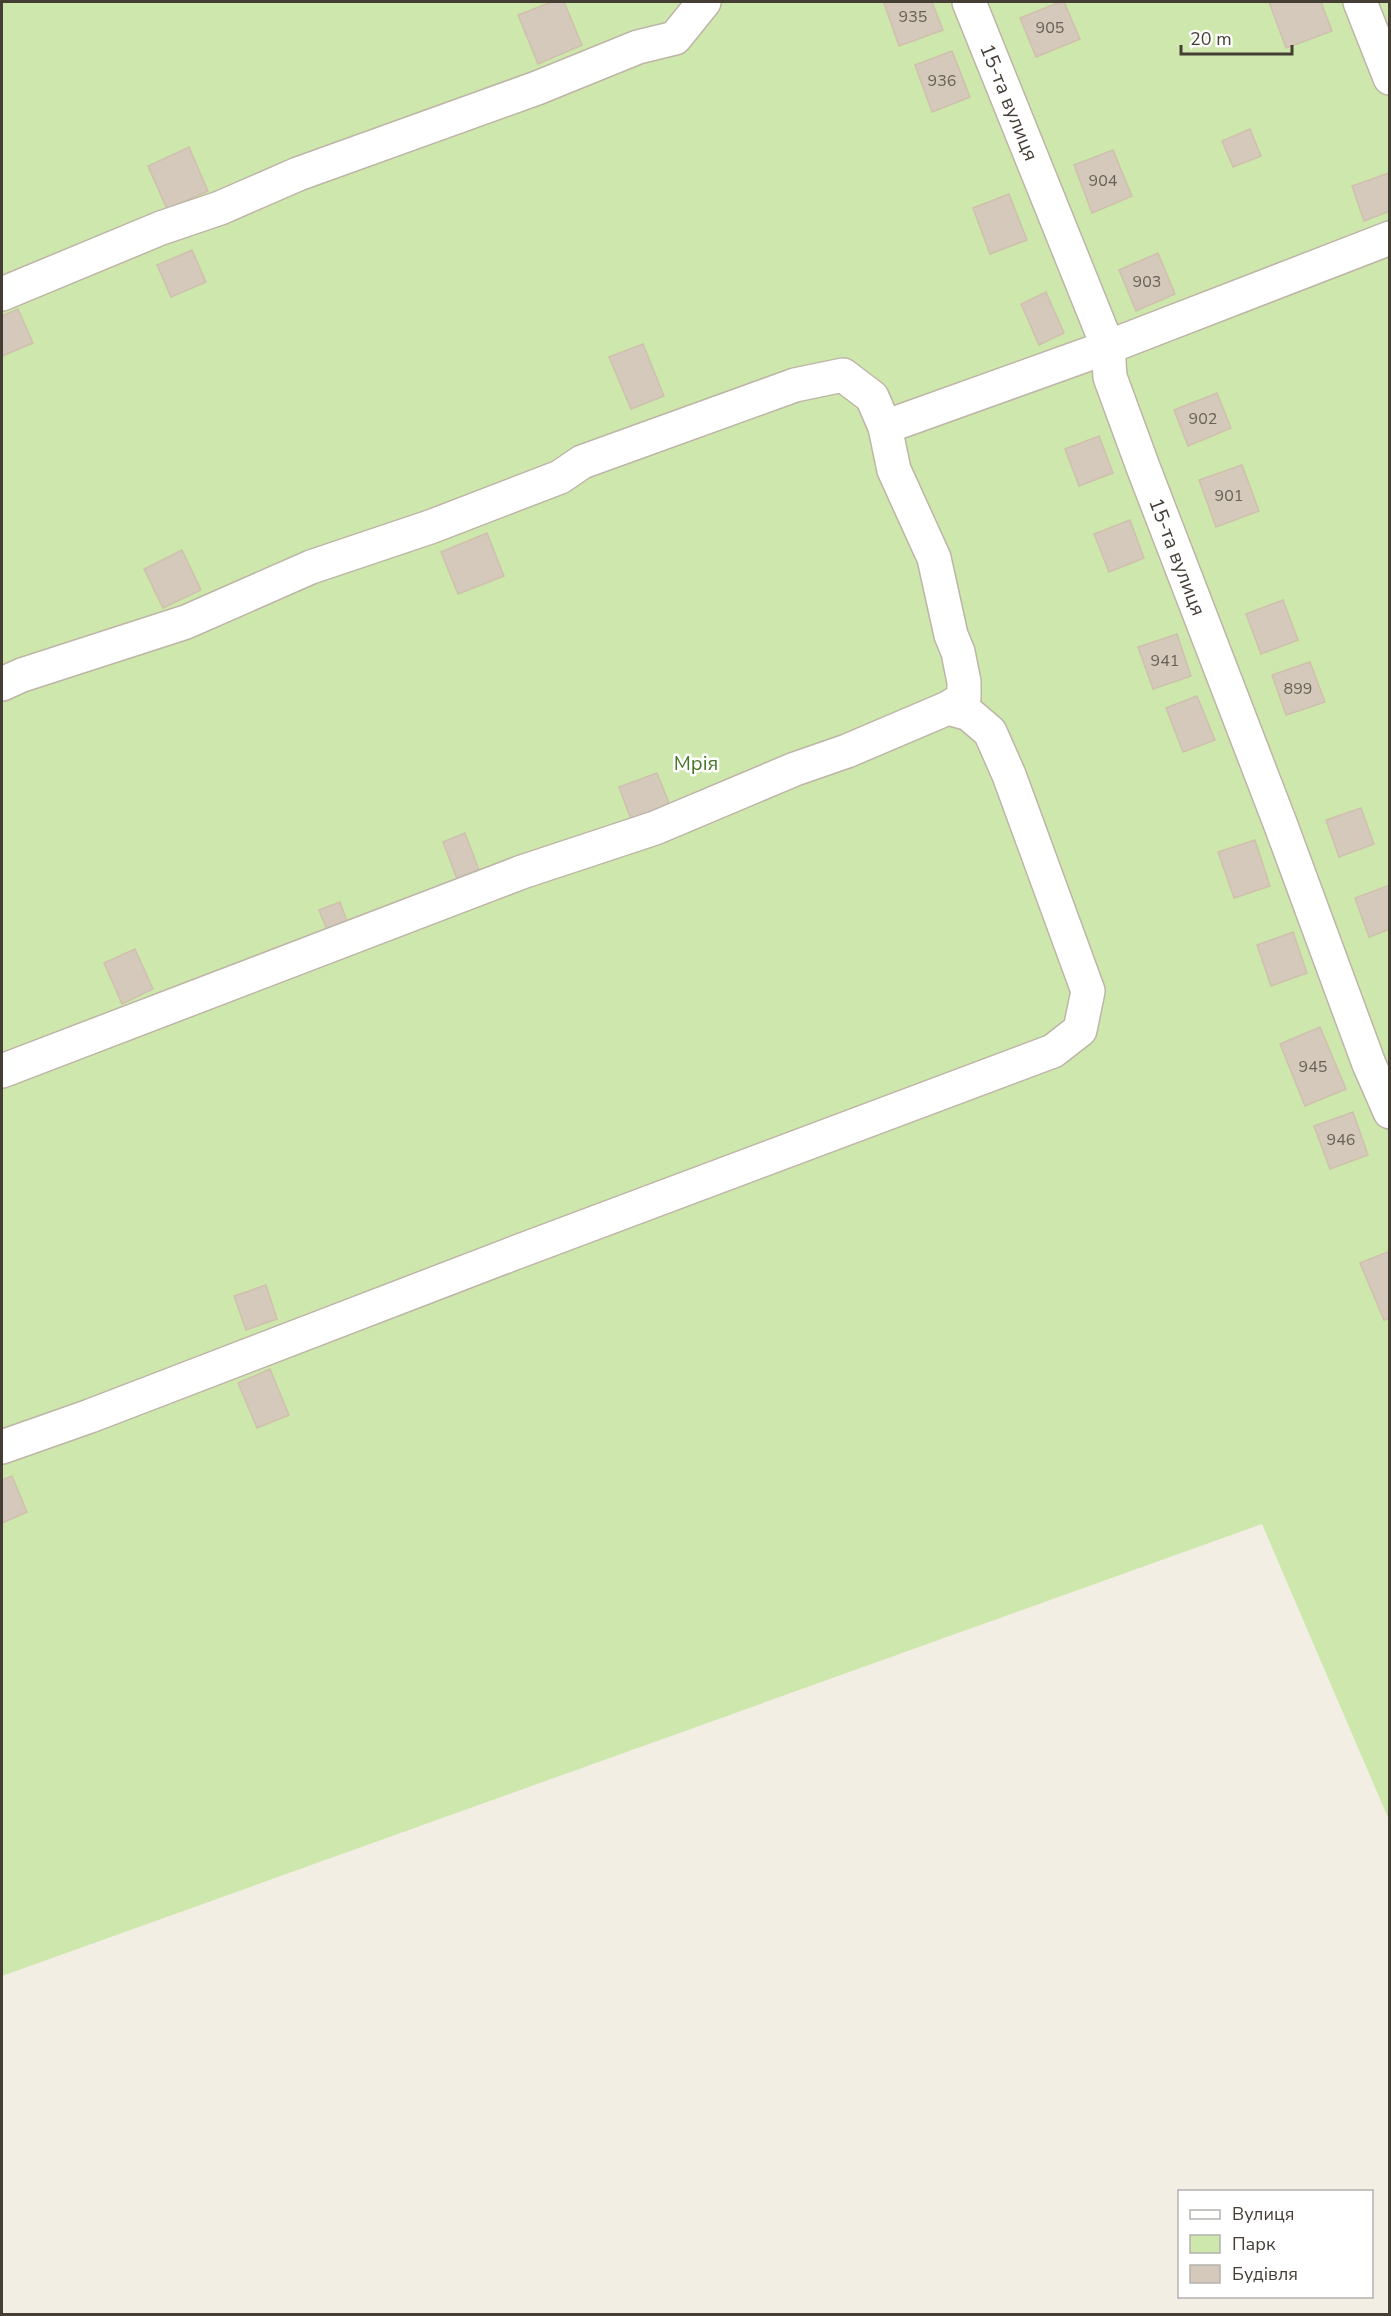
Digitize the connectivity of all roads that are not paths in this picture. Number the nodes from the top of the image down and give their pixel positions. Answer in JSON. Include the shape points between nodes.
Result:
{"nodes":[{"id":1,"x":704,"y":2,"type":"edge"},
{"id":2,"x":969,"y":2,"type":"edge"},
{"id":3,"x":1360,"y":2,"type":"edge"},
{"id":4,"x":1389,"y":78,"type":"edge"},
{"id":5,"x":1389,"y":238,"type":"edge"},
{"id":6,"x":2,"y":294,"type":"edge"},
{"id":7,"x":1108,"y":347,"type":"junction"},
{"id":8,"x":885,"y":427,"type":"junction"},
{"id":9,"x":2,"y":684,"type":"edge"},
{"id":10,"x":948,"y":708,"type":"junction"},
{"id":11,"x":2,"y":1071,"type":"edge"},
{"id":12,"x":1389,"y":1112,"type":"edge"},
{"id":13,"x":2,"y":1447,"type":"edge"}],
"edges":[{"from":1,"to":6,"type":"street","via":[[675,38],[638,47],[537,88],[298,174]]},
{"from":2,"to":7,"type":"street","name":"15-та вулиця"},
{"from":3,"to":4,"type":"street"},
{"from":5,"to":7,"type":"street"},
{"from":7,"to":8,"type":"street"},
{"from":7,"to":12,"type":"street","name":"15-та вулиця","via":[[1110,377],[1143,467]]},
{"from":8,"to":9,"type":"street","via":[[872,397],[843,375],[795,385],[582,462],[560,477],[430,527],[311,567],[186,622]]},
{"from":8,"to":10,"type":"street","via":[[894,470],[934,558],[958,652],[964,698]]},
{"from":10,"to":11,"type":"street","via":[[655,828],[522,872]]},
{"from":10,"to":13,"type":"street","via":[[969,714],[990,732],[1088,991],[1080,1030],[1053,1051],[991,1076]]}]}
